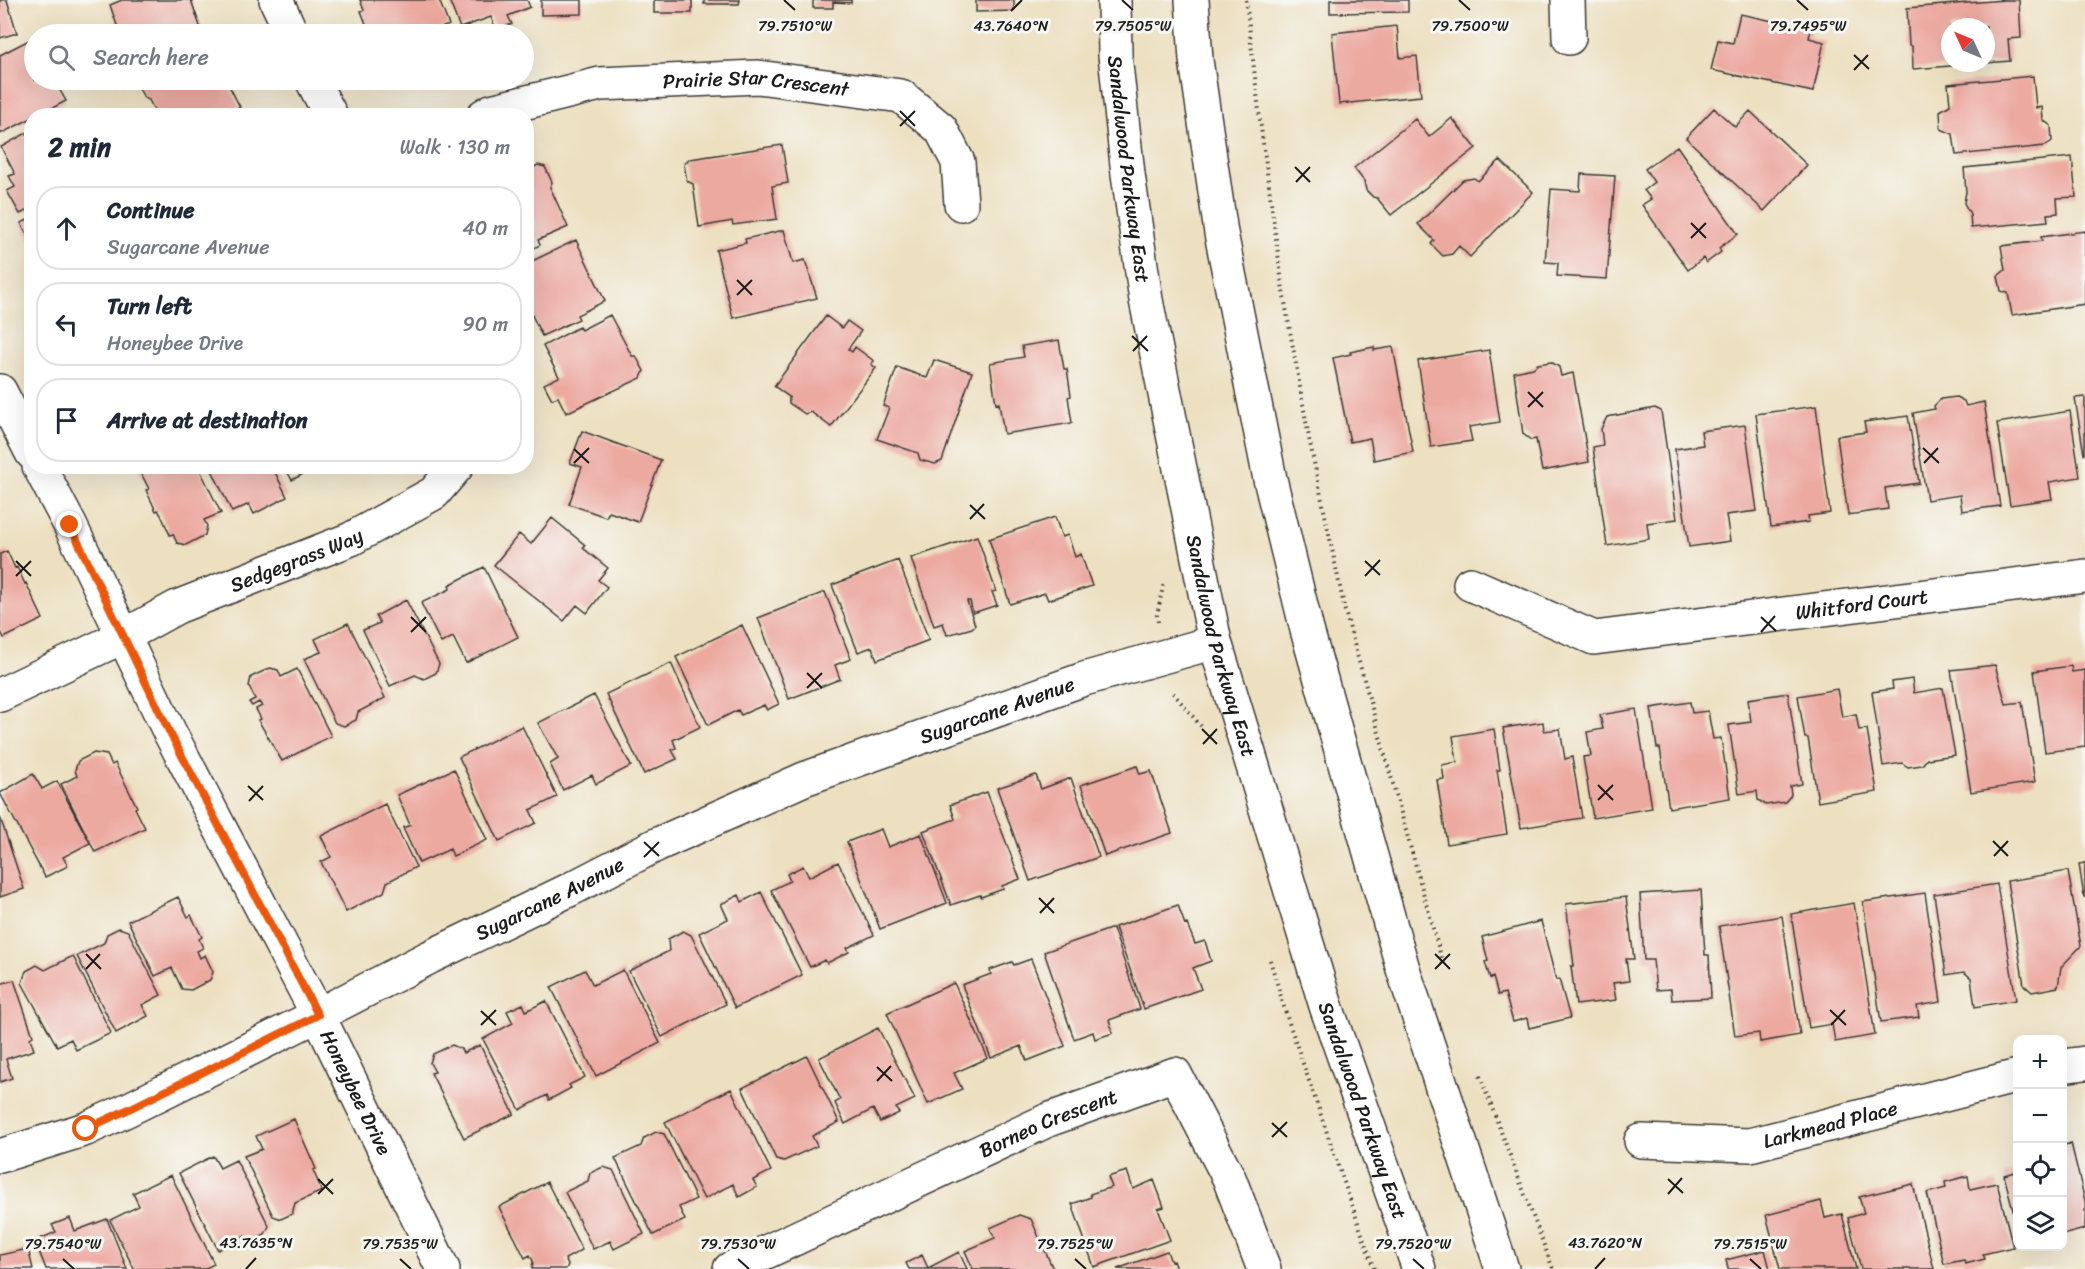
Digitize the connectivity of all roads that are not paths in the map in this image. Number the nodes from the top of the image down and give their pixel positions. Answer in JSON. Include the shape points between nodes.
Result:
{"nodes":[{"id":1,"x":276,"y":0,"type":"edge"},
{"id":2,"x":1114,"y":0,"type":"edge"},
{"id":3,"x":1192,"y":0,"type":"edge"},
{"id":4,"x":1568,"y":0,"type":"edge"},
{"id":5,"x":287,"y":24,"type":"edge"},
{"id":6,"x":1569,"y":38,"type":"dead end"},
{"id":7,"x":317,"y":90,"type":"edge"},
{"id":8,"x":327,"y":108,"type":"edge"},
{"id":9,"x":503,"y":108,"type":"edge"},
{"id":10,"x":961,"y":204,"type":"dead end"},
{"id":11,"x":0,"y":391,"type":"edge"},
{"id":12,"x":24,"y":438,"type":"edge"},
{"id":13,"x":43,"y":474,"type":"edge"},
{"id":14,"x":450,"y":474,"type":"edge"},
{"id":15,"x":2085,"y":576,"type":"edge"},
{"id":16,"x":1470,"y":584,"type":"dead end"},
{"id":17,"x":124,"y":636,"type":"junction"},
{"id":18,"x":1215,"y":642,"type":"junction"},
{"id":19,"x":0,"y":695,"type":"edge"},
{"id":20,"x":318,"y":1015,"type":"junction"},
{"id":21,"x":2085,"y":1063,"type":"edge"},
{"id":22,"x":2067,"y":1065,"type":"edge"},
{"id":23,"x":2013,"y":1077,"type":"edge"},
{"id":24,"x":1641,"y":1141,"type":"dead end"},
{"id":25,"x":0,"y":1156,"type":"edge"},
{"id":26,"x":443,"y":1269,"type":"edge"},
{"id":27,"x":730,"y":1269,"type":"edge"},
{"id":28,"x":1264,"y":1269,"type":"edge"},
{"id":29,"x":1419,"y":1269,"type":"edge"},
{"id":30,"x":1502,"y":1269,"type":"edge"}],
"edges":[{"from":1,"to":5,"type":"street"},
{"from":2,"to":18,"type":"street","name":"Sandalwood Parkway East","via":[[1115,55],[1146,300]]},
{"from":3,"to":30,"type":"street","via":[[1196,60],[1221,233],[1270,479],[1307,630],[1403,969]]},
{"from":4,"to":6,"type":"street"},
{"from":7,"to":8,"type":"street"},
{"from":9,"to":10,"type":"street","name":"Prairie Star Crescent","via":[[600,84],[758,77],[901,96],[942,129],[958,162]]},
{"from":11,"to":12,"type":"street"},
{"from":13,"to":17,"type":"street","name":"Honeybee Drive"},
{"from":14,"to":17,"type":"street","name":"Sedgegrass Way","via":[[434,493],[351,539],[177,607]]},
{"from":15,"to":16,"type":"street","name":"Whitford Court","via":[[1594,638]]},
{"from":17,"to":19,"type":"street","name":"Sedgegrass Way"},
{"from":17,"to":20,"type":"street","name":"Honeybee Drive","via":[[174,741]]},
{"from":18,"to":20,"type":"street","name":"Sugarcane Avenue","via":[[1084,679],[804,779],[656,845]]},
{"from":18,"to":29,"type":"street","name":"Sandalwood Parkway East","via":[[1326,1006]]},
{"from":20,"to":25,"type":"street","name":"Sugarcane Avenue","via":[[86,1129]]},
{"from":20,"to":26,"type":"street","name":"Honeybee Drive"},
{"from":21,"to":22,"type":"street"},
{"from":23,"to":24,"type":"street","name":"Larkmead Place","via":[[1750,1145]]},
{"from":27,"to":28,"type":"street","name":"Borneo Crescent","via":[[1048,1120],[1175,1074],[1229,1178]]}]}
